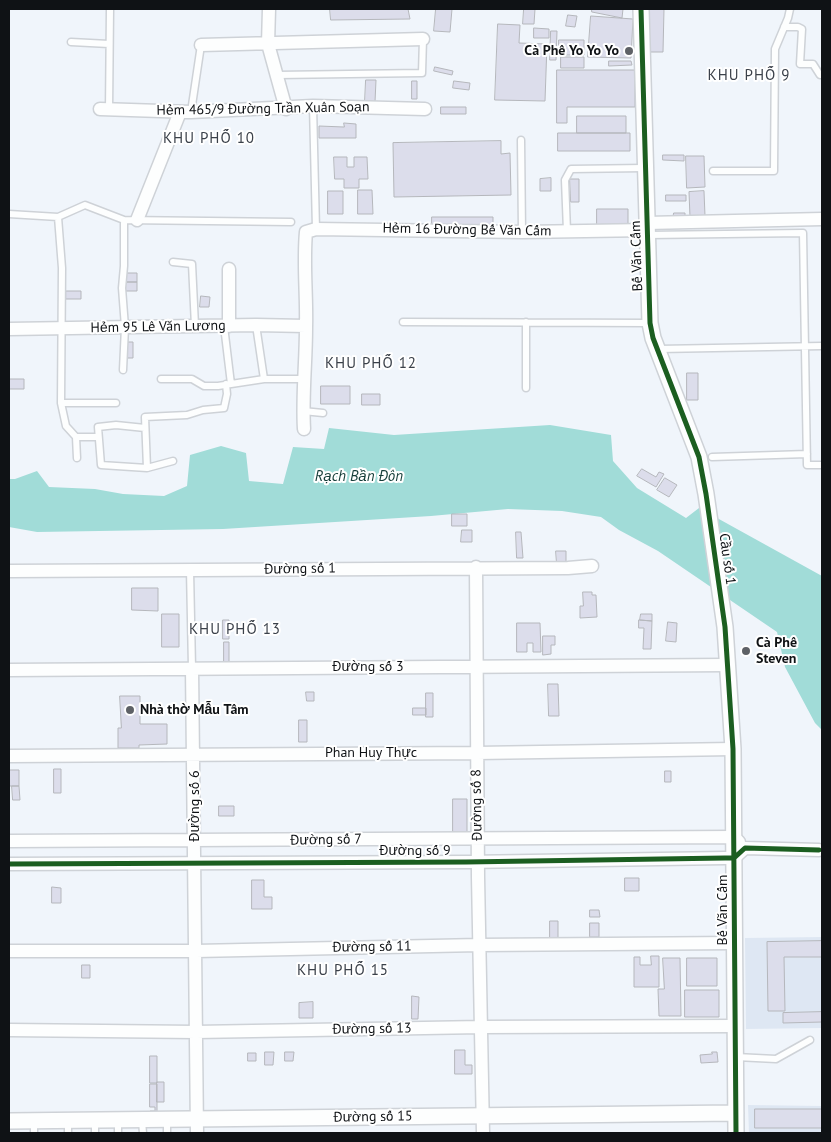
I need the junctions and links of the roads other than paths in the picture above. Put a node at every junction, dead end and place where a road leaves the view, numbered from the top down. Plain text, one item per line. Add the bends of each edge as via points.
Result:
1 (110, 9) edge
2 (269, 9) edge
3 (641, 9) edge
4 (790, 9) edge
5 (784, 26) junction
6 (423, 39) joint
7 (71, 42) dead end
8 (109, 44) junction
9 (268, 44) junction
10 (201, 45) joint
11 (277, 75) junction
12 (822, 75) edge
13 (313, 106) junction
14 (286, 109) junction
15 (425, 109) dead end
16 (105, 110) joint
17 (185, 112) junction
18 (520, 140) dead end
19 (646, 168) junction
20 (713, 171) dead end
21 (9, 214) edge
22 (58, 217) junction
23 (822, 219) edge
24 (124, 220) junction
25 (137, 220) junction
26 (292, 222) dead end
27 (316, 229) junction
28 (648, 229) junction
29 (567, 231) junction
30 (522, 232) junction
31 (173, 262) dead end
32 (230, 269) dead end
33 (403, 322) dead end
34 (526, 322) junction
35 (650, 323) junction
36 (256, 325) junction
37 (195, 326) junction
38 (226, 326) junction
39 (306, 326) junction
40 (125, 327) junction
41 (62, 328) junction
42 (9, 329) edge
43 (805, 346) junction
44 (822, 346) edge
45 (657, 349) junction
46 (123, 370) dead end
47 (161, 379) dead end
48 (264, 379) junction
49 (305, 379) junction
50 (228, 384) junction
51 (526, 388) dead end
52 (61, 403) junction
53 (116, 404) dead end
54 (303, 411) junction
55 (323, 413) dead end
56 (145, 428) junction
57 (304, 429) dead end
58 (76, 437) junction
59 (98, 437) junction
60 (807, 454) junction
61 (712, 457) dead end
62 (77, 458) dead end
63 (172, 461) dead end
64 (822, 465) edge
65 (147, 468) junction
66 (706, 494) joint
67 (592, 566) dead end
68 (476, 567) junction
69 (190, 570) junction
70 (9, 571) edge
71 (725, 627) joint
72 (727, 665) junction
73 (476, 667) junction
74 (192, 668) junction
75 (9, 670) edge
76 (733, 749) junction
77 (477, 753) junction
78 (194, 754) junction
79 (9, 756) edge
80 (734, 837) junction
81 (478, 838) junction
82 (9, 841) edge
83 (195, 841) junction
84 (819, 850) dead end
85 (740, 853) junction
86 (478, 862) junction
87 (9, 864) edge
88 (195, 864) junction
89 (735, 943) junction
90 (479, 945) junction
91 (9, 951) edge
92 (196, 951) junction
93 (736, 1026) junction
94 (481, 1027) junction
95 (9, 1030) edge
96 (196, 1032) junction
97 (810, 1040) dead end
98 (736, 1057) junction
99 (736, 1113) junction
100 (483, 1116) junction
101 (9, 1121) edge
102 (118, 1126) edge
103 (143, 1126) edge
104 (167, 1126) edge
105 (197, 1126) edge
106 (34, 1127) edge
107 (68, 1127) edge
108 (95, 1127) edge
109 (483, 1133) edge
110 (736, 1133) edge

1 - 8 lane
2 - 9 street
3 - 19 street, Bế Văn Cấm
4 - 5 lane
5 - 12 lane via 802,29 800,64 813,64
5 - 20 lane via 775,49 774,172
6 - 9 street
6 - 11 lane via 422,73
7 - 8 lane
8 - 16 lane
9 - 10 street
9 - 11 street
10 - 17 lane
11 - 14 street
13 - 14 street, Hẻm 465/9 Đường Trần Xuân Soạn
13 - 15 street, Hẻm 465/9 Đường Trần Xuân Soạn
13 - 27 lane
14 - 17 street, Hẻm 465/9 Đường Trần Xuân Soạn
16 - 17 street, Hẻm 465/9 Đường Trần Xuân Soạn
17 - 25 street
18 - 30 lane
19 - 28 street, Bế Văn Cấm
19 - 29 lane via 571,169 565,180
21 - 22 lane
22 - 24 lane via 85,205
22 - 41 lane
23 - 28 street, Hẻm 16 Đường Bế Văn Cấm
24 - 25 lane
24 - 40 lane via 122,288
25 - 26 lane
27 - 30 street, Hẻm 16 Đường Bế Văn Cấm
27 - 39 street via 306,232
28 - 29 street, Hẻm 16 Đường Bế Văn Cấm
28 - 35 street, Bế Văn Cấm
28 - 43 lane via 803,233
29 - 30 street, Hẻm 16 Đường Bế Văn Cấm
31 - 37 lane via 192,264
32 - 38 street
33 - 34 lane
34 - 35 lane
34 - 51 lane
35 - 45 street, Bế Văn Cấm
36 - 38 street, Hẻm 95 Lê Văn Lương
36 - 39 street, Hẻm 95 Lê Văn Lương
36 - 48 lane
37 - 38 street, Hẻm 95 Lê Văn Lương
37 - 40 street, Hẻm 95 Lê Văn Lương
38 - 50 lane
39 - 49 street
40 - 41 street, Hẻm 95 Lê Văn Lương
40 - 46 lane
41 - 42 street, Hẻm 95 Lê Văn Lương
41 - 52 lane
43 - 44 lane
43 - 45 lane
43 - 60 lane
45 - 66 street, Bế Văn Cấm via 699,457
47 - 50 lane via 192,379 204,386
48 - 49 lane
48 - 50 lane
49 - 54 street
50 - 56 lane via 224,408 187,415 145,417
52 - 53 lane
52 - 58 lane via 66,426
54 - 55 lane
54 - 57 street
56 - 59 lane via 98,427
56 - 65 lane
58 - 59 lane
58 - 62 lane
59 - 65 lane via 101,465
60 - 61 lane
60 - 64 lane via 808,465
63 - 65 lane
66 - 71 street, Cầu số 1
67 - 68 street, Đường số 1
68 - 69 street, Đường số 1
68 - 73 street, Đường số 8
69 - 70 street, Đường số 1
69 - 74 lane, Đường số 6
71 - 72 street, Bế Văn Cấm
72 - 73 street, Đường số 3
72 - 76 street, Bế Văn Cấm
73 - 74 street, Đường số 3
73 - 77 street, Đường số 8
74 - 75 street, Đường số 3
74 - 78 street, Đường số 6
76 - 77 street, Phan Huy Thực
76 - 80 street, Bế Văn Cấm
77 - 78 street, Phan Huy Thực
77 - 81 street, Đường số 8
78 - 79 street, Phan Huy Thực
78 - 83 street, Đường số 6
80 - 81 street, Đường số 7
80 - 85 street, Bế Văn Cấm
81 - 83 street, Đường số 7
81 - 86 street, Đường số 8
82 - 83 street, Đường số 7
83 - 88 street, Đường số 6
84 - 85 street, Đường số 9
85 - 86 street, Đường số 9
85 - 89 street, Bế Văn Cấm
86 - 88 street, Đường số 9
86 - 90 street, Đường số 8
87 - 88 street, Đường số 9
88 - 92 street, Đường số 6
89 - 90 street, Đường số 11
89 - 93 street, Bế Văn Cấm
90 - 92 street, Đường số 11
90 - 94 street, Đường số 8
91 - 92 street, Đường số 11
92 - 96 street, Đường số 6
93 - 94 street, Đường số 13
93 - 98 street, Bế Văn Cấm
94 - 96 street, Đường số 13
94 - 100 street, Đường số 8
95 - 96 street, Đường số 13
96 - 105 street, Đường số 6
97 - 98 lane via 776,1059
98 - 99 street, Bế Văn Cấm
99 - 100 street, Đường số 15
99 - 110 street, Bế Văn Cấm
100 - 105 street, Đường số 15
100 - 109 street, Đường số 8
101 - 106 street, Đường số 15
102 - 103 street, Đường số 15
102 - 108 street, Đường số 15
103 - 104 street, Đường số 15
104 - 105 street, Đường số 15
106 - 107 street, Đường số 15
107 - 108 street, Đường số 15

